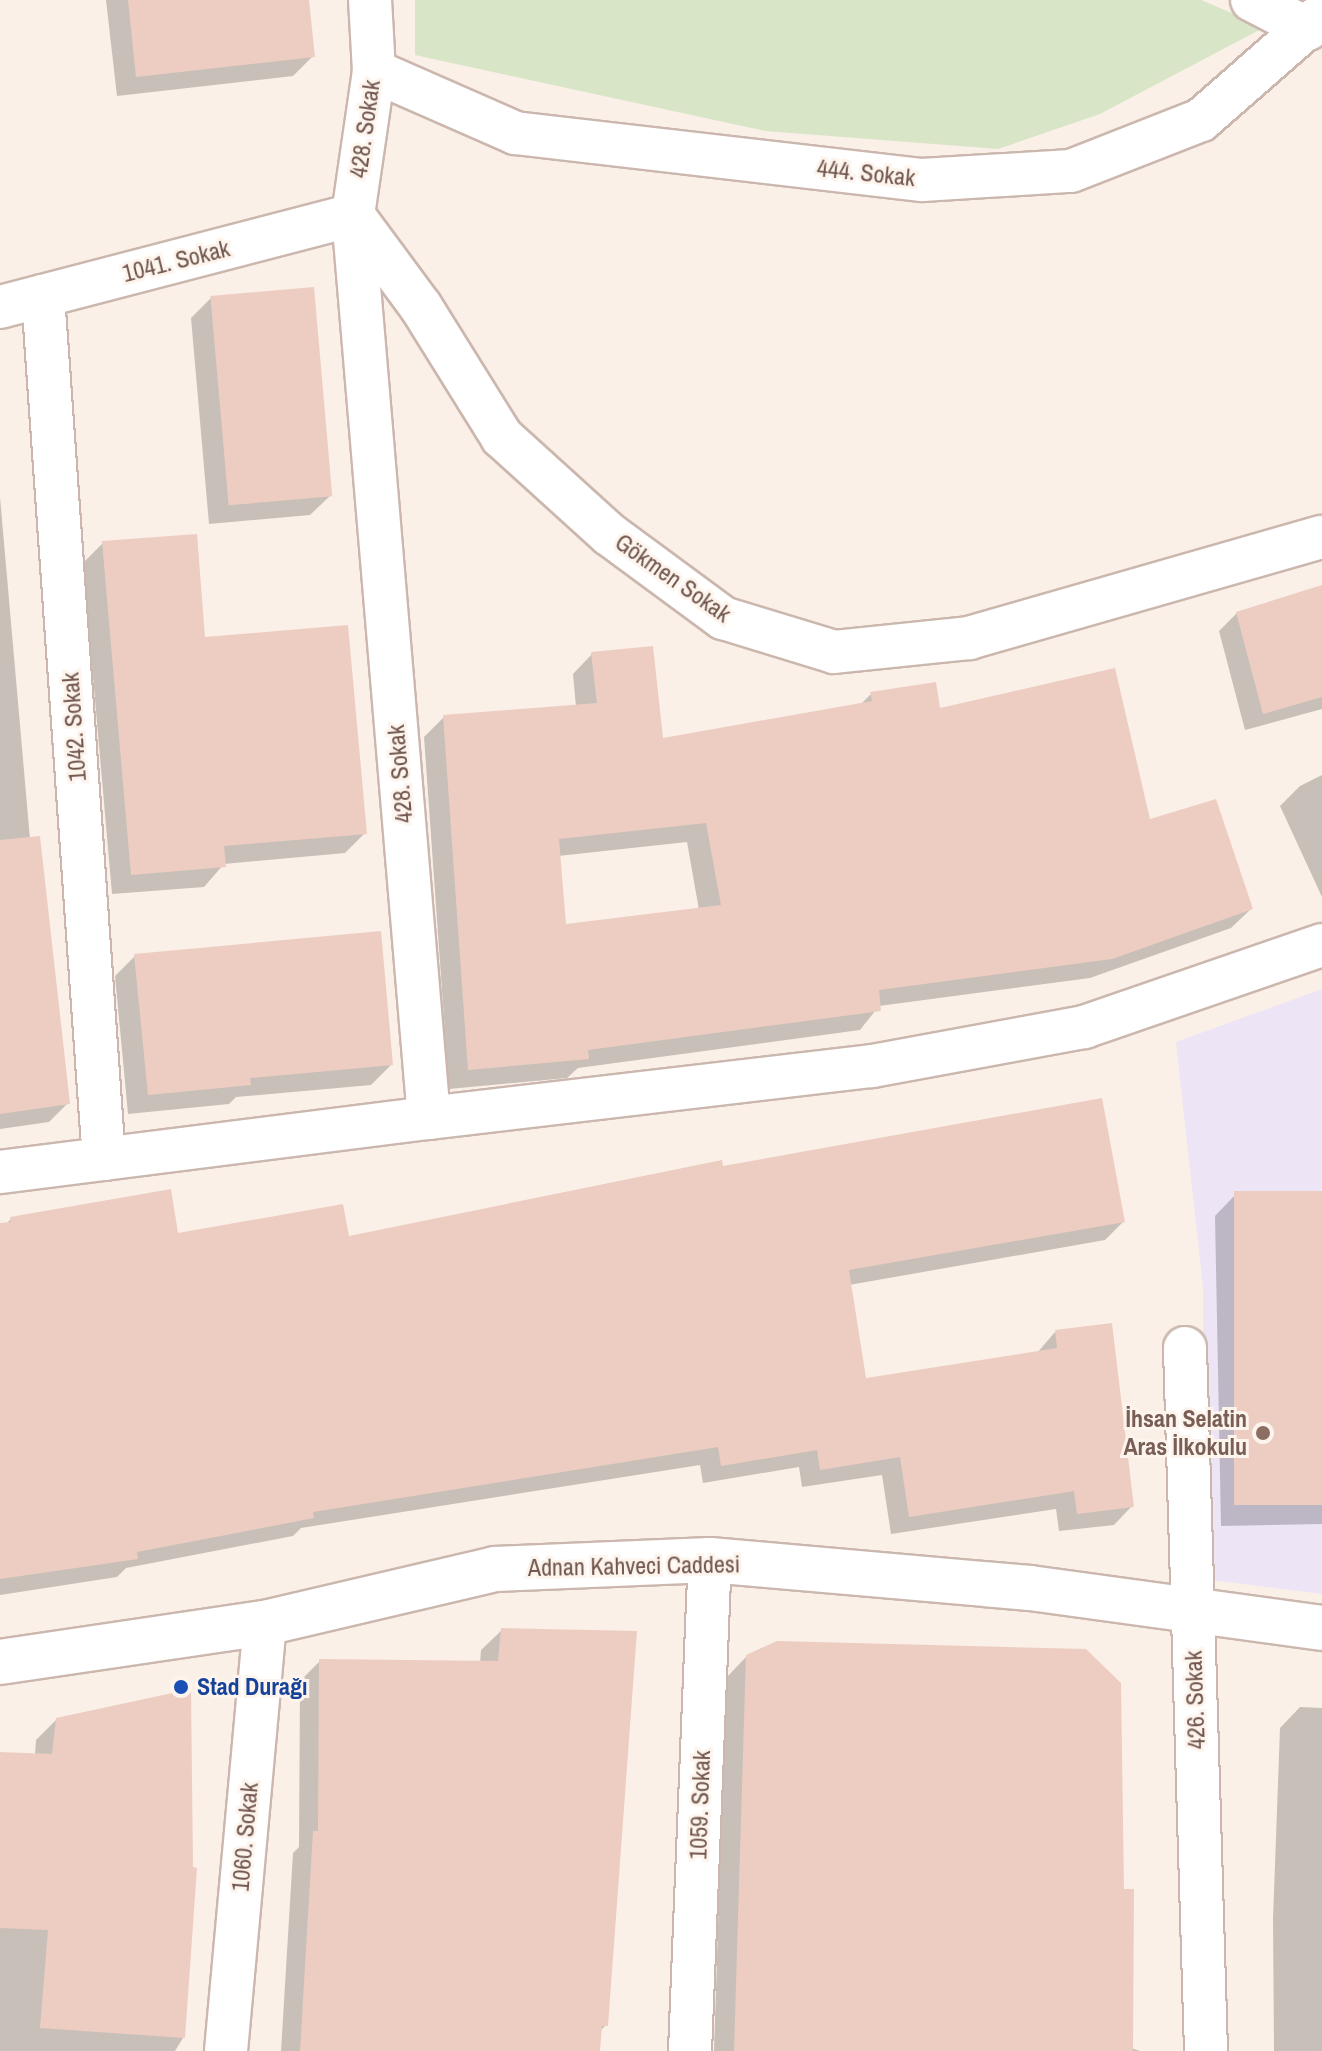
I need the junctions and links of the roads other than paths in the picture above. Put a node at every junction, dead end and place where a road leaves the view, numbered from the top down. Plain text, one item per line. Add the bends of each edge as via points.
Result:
1 (370, 0) edge
2 (1252, 0) edge
3 (1315, 21) edge
4 (374, 71) junction
5 (353, 215) junction
6 (43, 296) junction
7 (0, 307) edge
8 (1322, 537) edge
9 (1322, 945) edge
10 (429, 1118) junction
11 (104, 1159) junction
12 (0, 1172) edge
13 (1185, 1348) dead end
14 (710, 1560) junction
15 (1192, 1607) junction
16 (265, 1623) junction
17 (1322, 1628) edge
18 (0, 1662) edge
19 (226, 2051) edge
20 (690, 2051) edge
21 (1206, 2051) edge

1 - 4 street, 428. Sokak
2 - 3 street
3 - 4 street, 444. Sokak via 1201,120 1071,171 922,180 515,133
4 - 5 street, 428. Sokak
5 - 6 street, 1041. Sokak
5 - 8 street, Gökmen Sokak via 421,307 502,437 609,534 723,618 834,652 969,638
5 - 10 street, 428. Sokak
6 - 7 street, 1041. Sokak
6 - 11 street, 1042. Sokak
9 - 10 street via 1084,1027 872,1066
10 - 11 street
11 - 12 street
13 - 15 street, 426. Sokak
14 - 15 street, Adnan Kahveci Caddesi
14 - 16 street, Adnan Kahveci Caddesi via 495,1569
14 - 20 street, 1059. Sokak
15 - 17 street, Adnan Kahveci Caddesi
15 - 21 street, 426. Sokak
16 - 18 street, Adnan Kahveci Caddesi
16 - 19 street, 1060. Sokak

